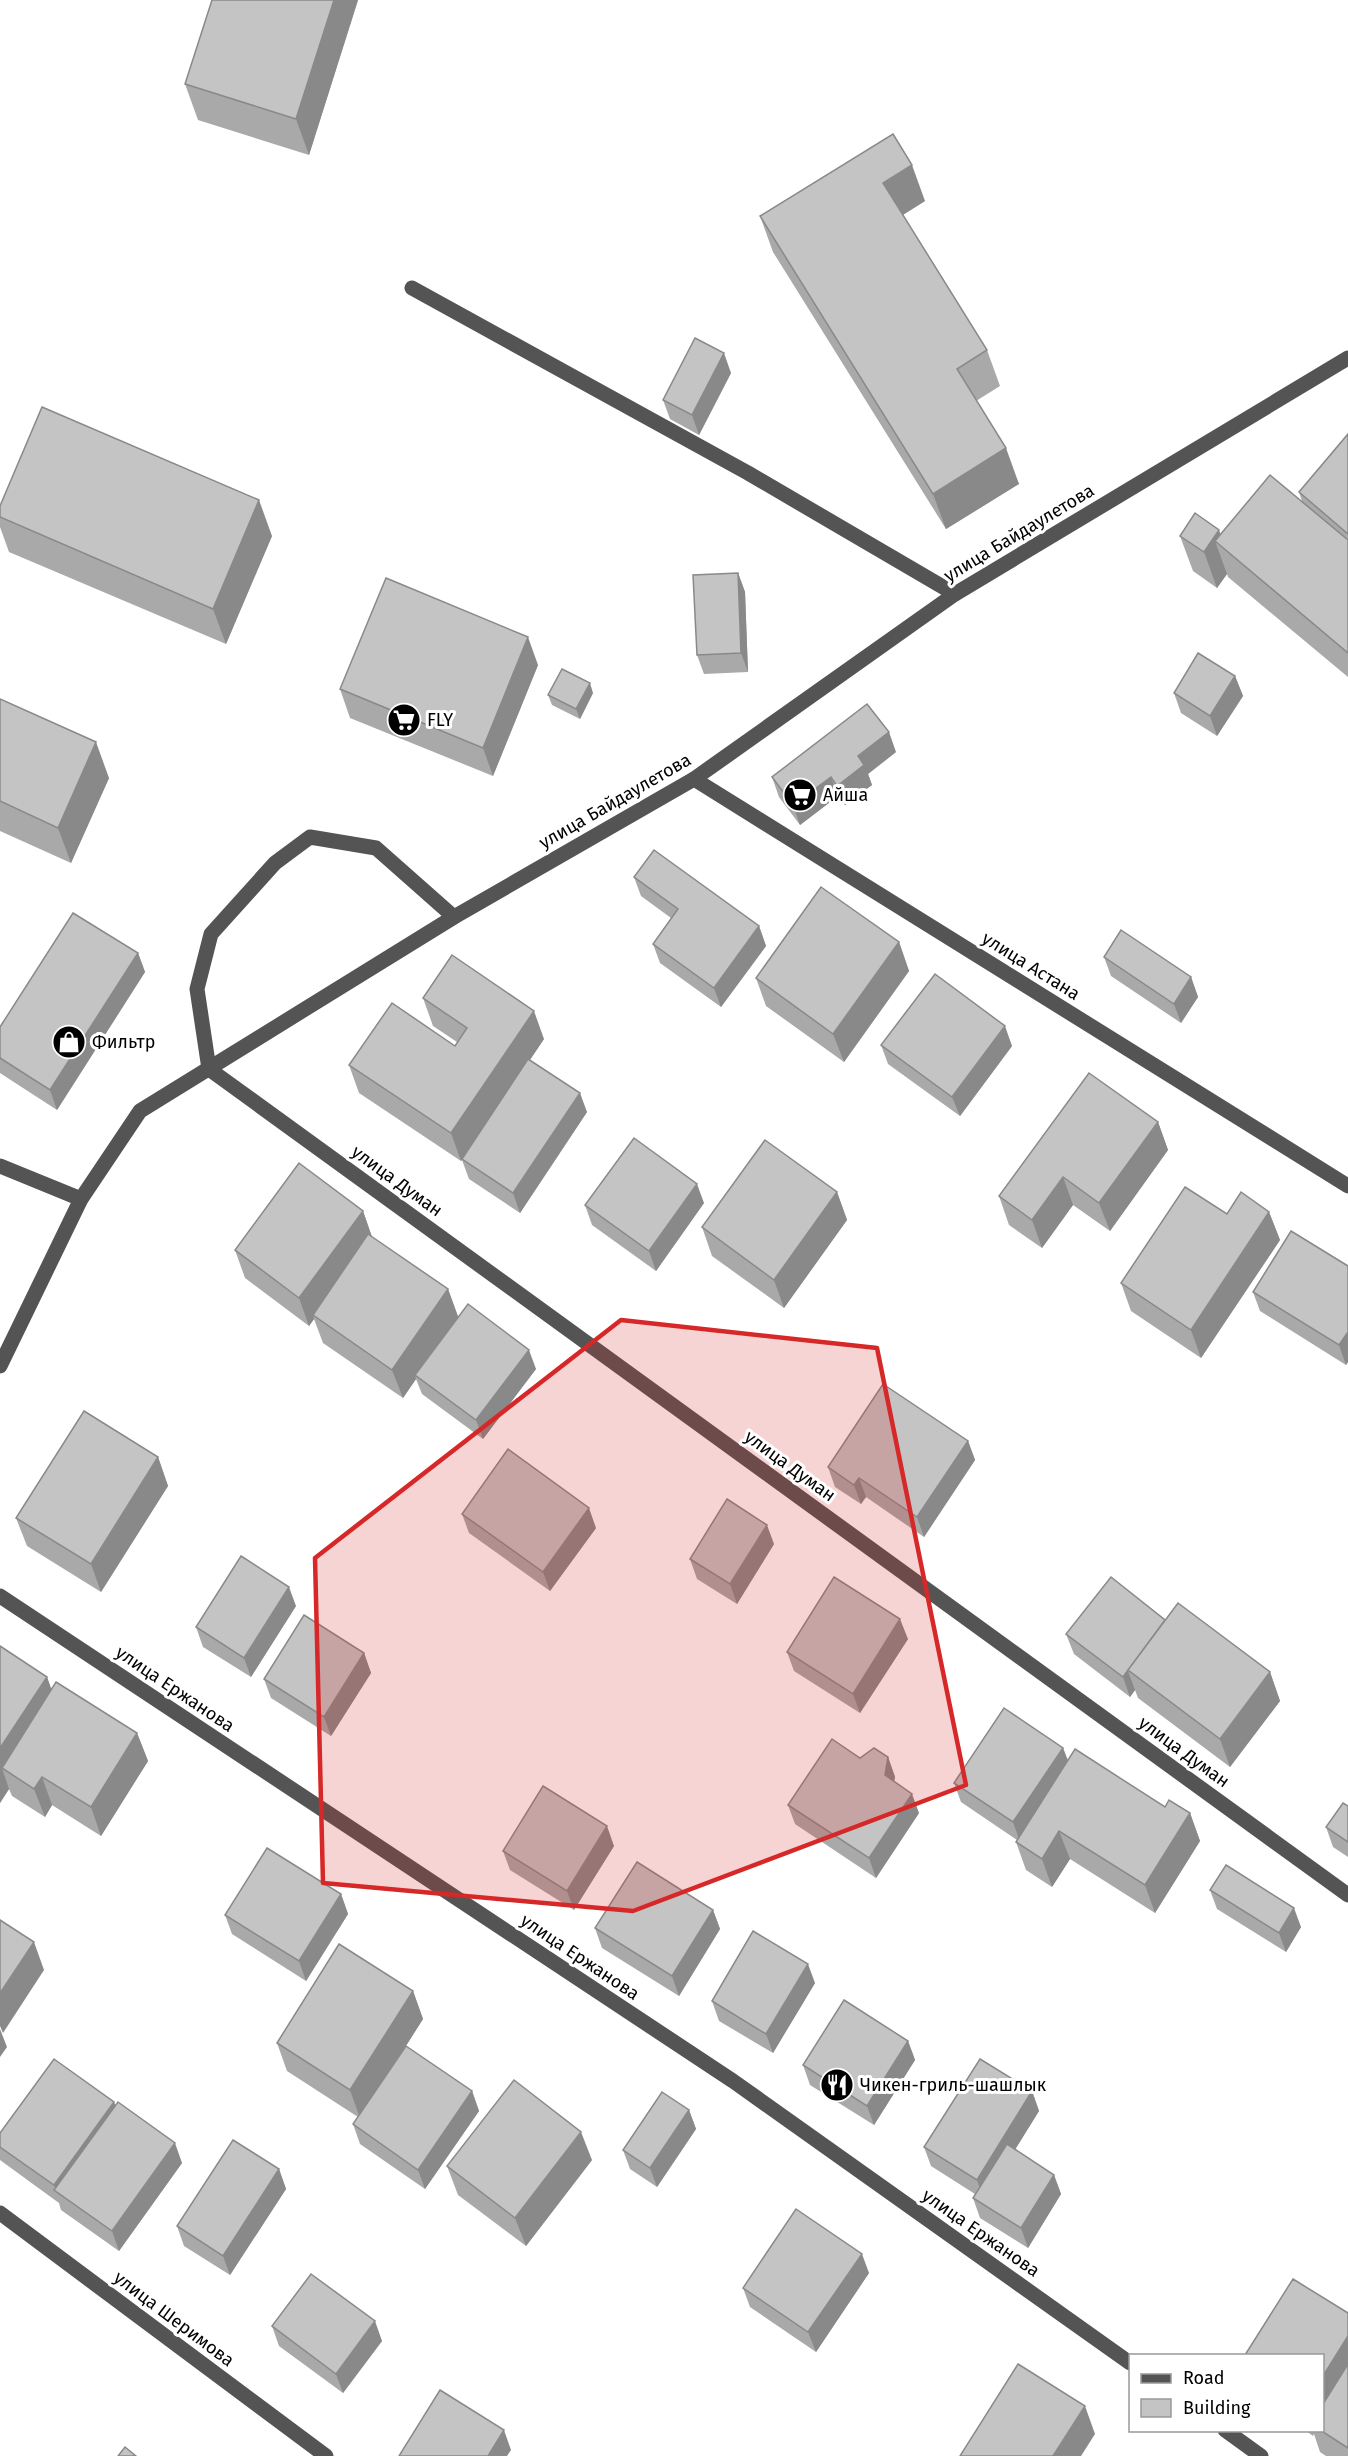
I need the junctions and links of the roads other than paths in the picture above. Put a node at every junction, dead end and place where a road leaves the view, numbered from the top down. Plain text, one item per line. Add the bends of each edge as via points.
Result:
1 (412, 288) dead end
2 (1348, 358) edge
3 (955, 594) junction
4 (694, 779) junction
5 (453, 917) junction
6 (210, 1069) junction
7 (0, 1166) edge
8 (1348, 1186) edge
9 (81, 1199) junction
10 (0, 1366) edge
11 (0, 1596) edge
12 (1348, 1895) edge
13 (0, 2213) edge
14 (1129, 2362) edge
15 (1229, 2432) edge
16 (316, 2453) edge
17 (1262, 2456) edge

1 - 3 street via 748,472
2 - 3 street, улица Байдаулетова
3 - 4 street, улица Байдаулетова
4 - 5 street, улица Байдаулетова
4 - 8 street, улица Астана
5 - 6 street, улица Байдаулетова
5 - 6 street via 376,848 310,837 274,863 211,934 197,989
6 - 9 street, улица Байдаулетова via 140,1111
6 - 12 street, улица Думан
7 - 9 street
9 - 10 street, улица Байдаулетова
11 - 14 street, улица Ержанова via 733,2081
13 - 16 street, улица Шеримова
15 - 17 street

